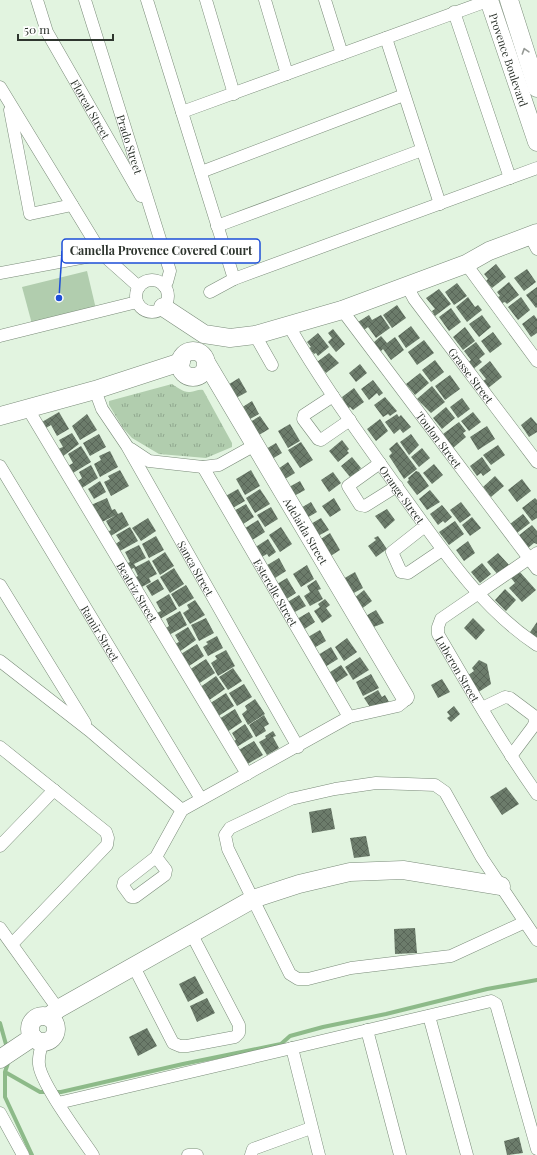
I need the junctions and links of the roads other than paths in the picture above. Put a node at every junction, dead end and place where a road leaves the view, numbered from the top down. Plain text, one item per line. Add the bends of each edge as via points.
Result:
1 (37, 0) edge
2 (85, 0) edge
3 (148, 0) edge
4 (206, 0) edge
5 (265, 0) edge
6 (325, 0) edge
7 (489, 0) edge
8 (509, 0) edge
9 (454, 12) junction
10 (386, 38) junction
11 (342, 54) junction
12 (287, 74) junction
13 (0, 87) edge
14 (537, 88) edge
15 (234, 94) junction
16 (404, 95) junction
17 (9, 103) junction
18 (182, 112) junction
19 (537, 142) edge
20 (422, 150) junction
21 (537, 168) edge
22 (200, 172) junction
23 (510, 178) junction
24 (440, 204) junction
25 (72, 205) junction
26 (151, 215) junction
27 (217, 226) junction
28 (535, 240) edge
29 (102, 254) junction
30 (466, 264) junction
31 (0, 273) edge
32 (234, 278) junction
33 (164, 286) junction
34 (407, 286) junction
35 (139, 287) junction
36 (210, 292) dead end
37 (137, 302) junction
38 (163, 307) junction
39 (342, 310) junction
40 (289, 326) junction
41 (204, 334) junction
42 (255, 335) junction
43 (0, 336) edge
44 (203, 358) junction
45 (537, 361) edge
46 (272, 365) dead end
47 (95, 390) junction
48 (333, 396) junction
49 (28, 409) junction
50 (0, 416) edge
51 (350, 420) junction
52 (255, 445) junction
53 (127, 446) junction
54 (380, 462) junction
55 (537, 462) edge
56 (0, 466) edge
57 (203, 467) junction
58 (397, 486) junction
59 (425, 526) junction
60 (442, 550) junction
61 (533, 556) edge
62 (537, 569) edge
63 (0, 585) edge
64 (479, 593) junction
65 (537, 645) edge
66 (0, 661) edge
67 (405, 697) joint
68 (482, 708) junction
69 (349, 717) junction
70 (90, 731) junction
71 (0, 747) edge
72 (298, 747) junction
73 (511, 756) junction
74 (247, 774) junction
75 (54, 790) junction
76 (537, 794) edge
77 (202, 799) junction
78 (182, 810) junction
79 (0, 846) edge
80 (156, 857) dead end
81 (501, 886) junction
82 (253, 899) junction
83 (525, 922) junction
84 (0, 928) edge
85 (191, 933) junction
86 (537, 940) edge
87 (12, 944) junction
88 (133, 966) junction
89 (53, 1013) junction
90 (429, 1016) junction
91 (367, 1030) junction
92 (37, 1040) junction
93 (292, 1048) junction
94 (0, 1059) edge
95 (57, 1101) junction
96 (0, 1112) edge
97 (311, 1128) junction
98 (537, 1149) edge
99 (23, 1155) edge
100 (93, 1155) edge
101 (188, 1155) edge
102 (197, 1155) edge
103 (251, 1155) edge
104 (319, 1155) edge
105 (400, 1155) edge
106 (467, 1155) edge

1 - 26 street, Floreal Street via 47,32
2 - 26 street, Prado Street
3 - 18 street
4 - 15 street
5 - 12 street
6 - 11 street
7 - 9 street
7 - 19 street, Provence Boulevard
14 -> 8 street, Provence Boulevard
9 - 10 street
9 - 23 street
10 - 11 street
10 - 16 street
11 - 12 street
12 - 15 street
13 - 17 street
15 - 18 street
16 - 20 street
16 - 22 street
17 - 25 street
17 - 25 street via 30,214
18 - 22 street
20 - 24 street
20 - 27 street
21 - 23 street
22 - 27 street
23 - 24 street
24 - 32 street
25 - 29 street
26 - 33 street, Prado Street via 170,271
27 - 32 street
28 - 30 street via 489,251
29 - 31 street
29 - 35 street
30 - 34 street
30 - 45 street
32 - 36 street
33 - 35 street via 148,281
33 - 38 street via 167,297
34 - 39 street
34 - 55 street, Grasse Street via 414,299
35 - 37 street
37 - 38 street via 148,312 159,311
37 - 43 street
38 - 41 street
39 - 40 street
39 - 61 street, Toulon Street
40 - 42 street
40 - 48 street, Orange Street
41 - 42 street via 230,338
41 - 44 street
42 - 46 street
44 - 47 street via 204,372 193,378 185,374 180,367 181,362
44 - 52 street, Adelaida Street
47 - 49 street
47 - 53 street, Sanca Street via 102,409
48 - 51 street, Orange Street
48 - 51 street via 304,415 303,419 321,440
49 - 50 street
49 - 74 street, Beatriz Street
51 - 54 street, Orange Street
52 - 57 street via 219,465
52 - 67 street, Adelaida Street
53 - 57 street via 149,461
53 - 72 street, Sanca Street
54 - 58 street, Orange Street
54 - 58 street via 348,486 360,506 365,506
56 - 77 street, Ramir Street
57 - 69 street, Esterelle Street
58 - 59 street, Orange Street
59 - 60 street, Orange Street
59 - 60 street via 392,552 401,572 408,573
60 - 64 street, Orange Street
61 - 62 street, Toulon Street
61 - 64 street, Luberon Street
63 - 70 street
64 - 65 street, Orange Street via 519,633
64 - 68 street, Luberon Street via 441,619 438,634
66 - 70 street
67 - 69 street via 398,706
68 - 73 street, Luberon Street
68 - 73 street via 505,697 534,716 535,723
69 - 72 street
70 - 78 street
71 - 75 street
72 - 74 street
73 - 76 street, Luberon Street
74 - 77 street
75 - 79 street
75 - 87 street via 106,832 107,845
77 - 78 street
78 - 80 street
81 - 82 street via 403,870 350,872 299,884
81 - 82 street via 445,792 435,785 376,783 291,799 230,828 225,835 228,849
81 - 83 street
82 - 83 street via 290,974 298,979 308,979 351,968 451,956
82 - 85 street
83 - 86 street
84 - 87 street
85 - 88 street
85 - 88 street via 239,1026 239,1033 235,1037 187,1046 173,1043
87 - 89 street
88 - 89 street
89 - 92 street via 56,1029 52,1039
90 - 91 street
90 - 98 street via 491,1001 496,1004
90 - 106 street
91 - 93 street
91 - 105 street
92 - 94 street
92 - 95 street via 42,1074
93 - 95 street
93 - 97 street
95 - 100 street
96 - 99 street
97 - 103 street via 253,1149
97 - 104 street
101 - 102 street

